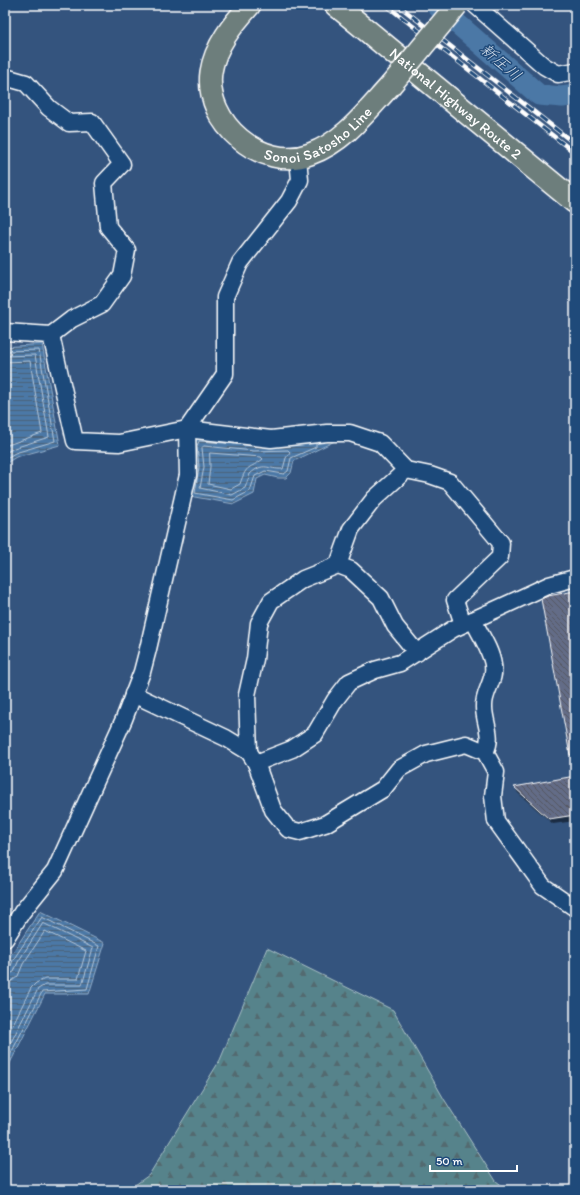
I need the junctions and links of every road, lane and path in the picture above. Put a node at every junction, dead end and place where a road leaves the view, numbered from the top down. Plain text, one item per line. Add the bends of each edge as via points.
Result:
1 (324, 5) edge
2 (336, 5) edge
3 (457, 5) edge
4 (475, 5) edge
5 (250, 6) edge
6 (404, 61) junction
7 (575, 71) edge
8 (5, 77) edge
9 (298, 158) junction
10 (575, 202) edge
11 (5, 332) edge
12 (50, 335) junction
13 (187, 429) junction
14 (406, 470) junction
15 (338, 565) junction
16 (575, 578) edge
17 (468, 622) junction
18 (417, 653) junction
19 (133, 694) junction
20 (485, 752) junction
21 (252, 758) junction
22 (575, 908) edge
23 (5, 939) edge

1 - 6 main road via 380,52
2 - 6 highway, National Highway Route 2
3 - 9 main road, Sonoi Satosho Line, bridge via 390,86 345,135 325,148
4 - 7 street via 544,66 558,74
5 - 9 main road, Sonoi Satosho Line via 228,31 215,55 211,73 212,98 231,130 260,153 275,157
6 - 10 highway, National Highway Route 2
8 - 12 street via 26,82 49,108 68,123 92,122 122,164 104,183 108,227 127,250 122,276 102,304 72,319
9 - 13 street via 300,180 289,201 240,262 225,297 225,374
11 - 12 street
12 - 13 street via 75,441 119,444
13 - 14 street via 271,439 350,433 380,443
13 - 19 street via 188,475 148,649
14 - 15 street via 374,499 351,529
14 - 17 street via 430,474 450,482 501,543 500,557 455,600
15 - 18 street via 352,570 381,598 395,626
15 - 21 street via 303,579 271,601 259,623 248,695
16 - 17 street via 549,585
17 - 18 street
17 - 20 street via 487,647 493,665 493,677 484,706 490,744
18 - 21 street via 400,663 375,670 349,682 315,734 292,749
19 - 21 street via 226,738
19 - 23 street via 124,719 54,870
20 - 21 street via 466,744 426,754 399,769 383,789 325,824 300,832 288,828 273,810
20 - 22 street via 496,772 493,796 496,820 543,886

